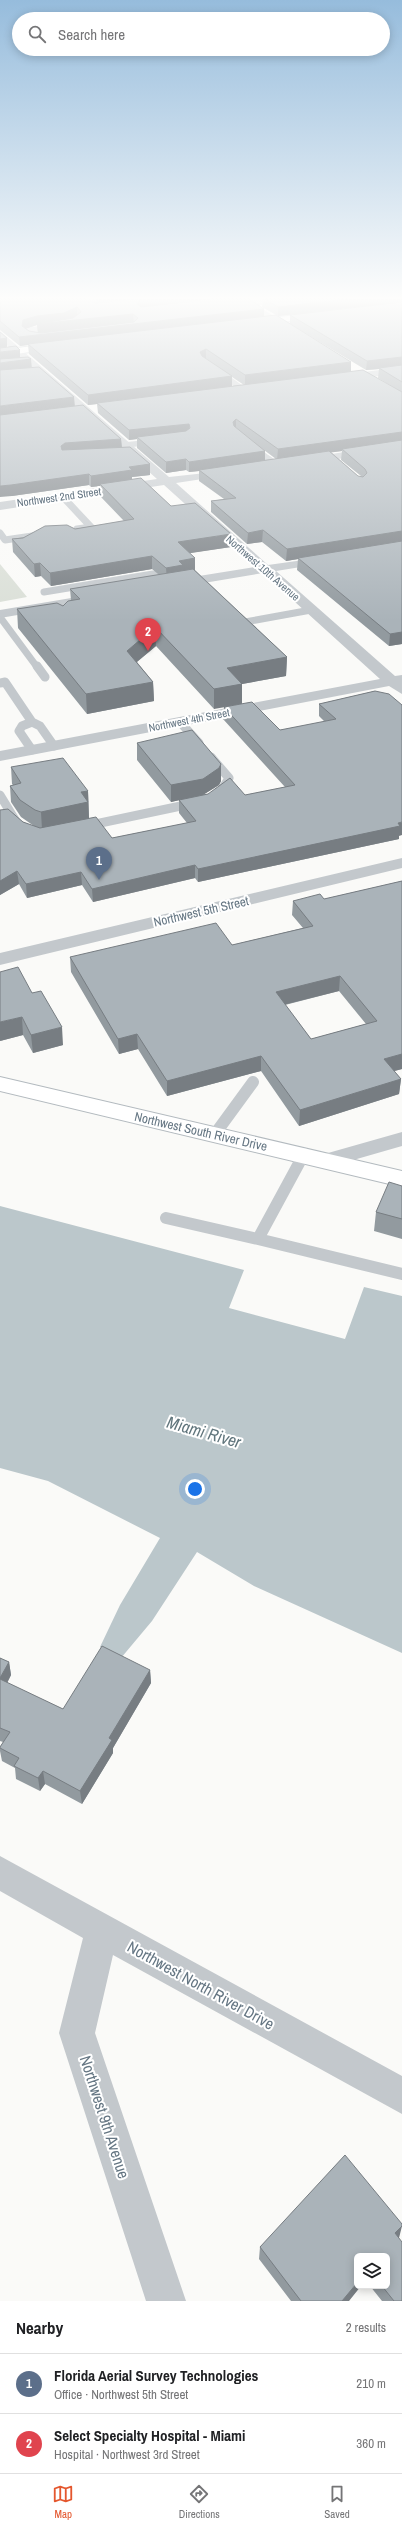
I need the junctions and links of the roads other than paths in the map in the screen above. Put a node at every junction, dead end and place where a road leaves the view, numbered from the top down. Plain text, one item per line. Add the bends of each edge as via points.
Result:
1 (81, 406) edge
2 (98, 409) edge
3 (85, 410) junction
4 (72, 412) edge
5 (164, 440) edge
6 (247, 441) edge
7 (402, 446) edge
8 (128, 451) junction
9 (284, 464) junction
10 (262, 467) edge
11 (240, 470) edge
12 (166, 482) junction
13 (63, 497) junction
14 (0, 506) edge
15 (68, 531) edge
16 (0, 533) edge
17 (44, 534) edge
18 (342, 557) edge
19 (265, 570) junction
20 (165, 586) junction
21 (150, 589) edge
22 (44, 592) dead end
23 (104, 596) edge
24 (311, 610) junction
25 (0, 614) edge
26 (0, 618) edge
27 (261, 636) edge
28 (45, 677) dead end
29 (0, 683) edge
30 (399, 683) edge
31 (32, 722) junction
32 (180, 722) junction
33 (54, 746) junction
34 (32, 750) junction
35 (0, 756) edge
36 (0, 795) edge
37 (73, 829) edge
38 (26, 832) edge
39 (402, 863) edge
40 (0, 959) edge
41 (253, 1082) dead end
42 (0, 1084) edge
43 (215, 1134) junction
44 (402, 1139) edge
45 (304, 1154) junction
46 (329, 1160) junction
47 (402, 1179) edge
48 (166, 1218) dead end
49 (258, 1239) junction
50 (402, 1274) edge
51 (0, 1873) edge
52 (102, 1930) junction
53 (402, 2096) edge
54 (166, 2301) edge

1 - 3 street, Northwest 10th Avenue
2 - 3 street
3 - 4 street
3 - 8 street, Northwest 10th Avenue
5 - 8 lane
6 - 9 lane
7 - 9 street via 336,460
8 - 12 street, Northwest 10th Avenue
9 - 10 street
11 - 12 street, Northwest 2nd Street
12 - 13 street, Northwest 2nd Street
12 - 19 street, Northwest 10th Avenue
13 - 14 street, Northwest 2nd Street
13 - 15 lane via 91,527
16 - 17 lane via 5,540
18 - 19 street
19 - 20 street
19 - 24 street, Northwest 10th Avenue
20 - 21 street
20 - 22 lane via 153,574
23 - 25 street via 54,608
24 - 27 lane via 242,619
24 - 30 street, Northwest 10th Avenue
26 - 28 lane
29 - 31 lane via 5,682
30 - 32 street, Northwest 4th Street
31 - 33 lane via 40,726
31 - 34 lane via 22,726 19,731
32 - 33 street, Northwest 4th Street
32 - 37 lane via 229,778 223,790 208,799
33 - 34 street, Northwest 4th Street
34 - 35 street, Northwest 4th Street
36 - 38 lane via 21,829
39 - 40 street, Northwest 5th Street
41 - 43 lane
42 - 43 main road, Northwest South River Drive
43 - 45 main road, Northwest South River Drive
44 - 46 street
45 - 46 main road, Northwest South River Drive
45 - 49 lane
46 - 47 main road, Northwest South River Drive
48 - 49 lane
49 - 50 lane
51 - 52 street, Northwest North River Drive
52 - 53 street, Northwest North River Drive
52 - 54 street, Northwest 9th Avenue via 77,2033

